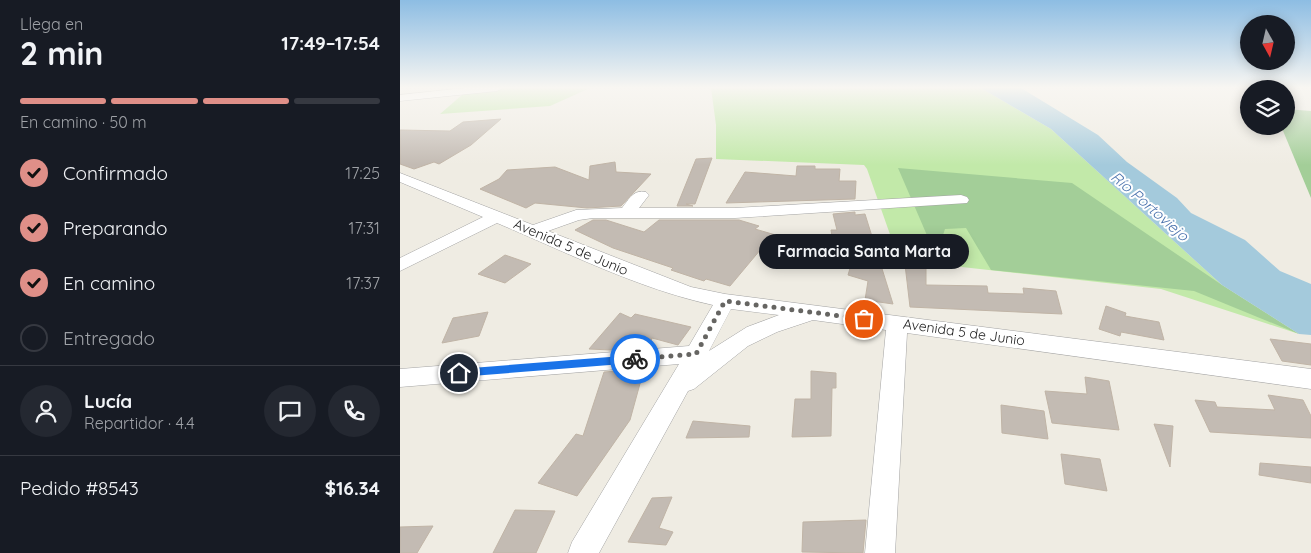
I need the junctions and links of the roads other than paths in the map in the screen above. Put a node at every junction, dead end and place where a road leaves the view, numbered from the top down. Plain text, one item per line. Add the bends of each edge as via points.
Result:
1 (400, 177) edge
2 (641, 195) dead end
3 (962, 200) dead end
4 (627, 213) junction
5 (497, 216) junction
6 (534, 231) junction
7 (400, 265) edge
8 (725, 301) junction
9 (816, 314) junction
10 (897, 323) junction
11 (696, 354) junction
12 (400, 378) edge
13 (1311, 379) edge
14 (677, 389) junction
15 (583, 553) edge
16 (880, 553) edge

1 - 5 street, Avenida 5 de Junio
2 - 4 street
3 - 4 street via 735,213
4 - 6 street via 576,215
5 - 6 street, Avenida 5 de Junio
5 - 7 street
6 - 8 street, Avenida 5 de Junio via 644,277 688,293
8 - 9 street, Avenida 5 de Junio
8 - 11 street
9 - 10 street, Avenida 5 de Junio
9 - 14 street via 765,328 733,343
10 - 13 street, Avenida 5 de Junio
10 - 16 street
11 - 12 street
11 - 14 street
14 - 15 street

